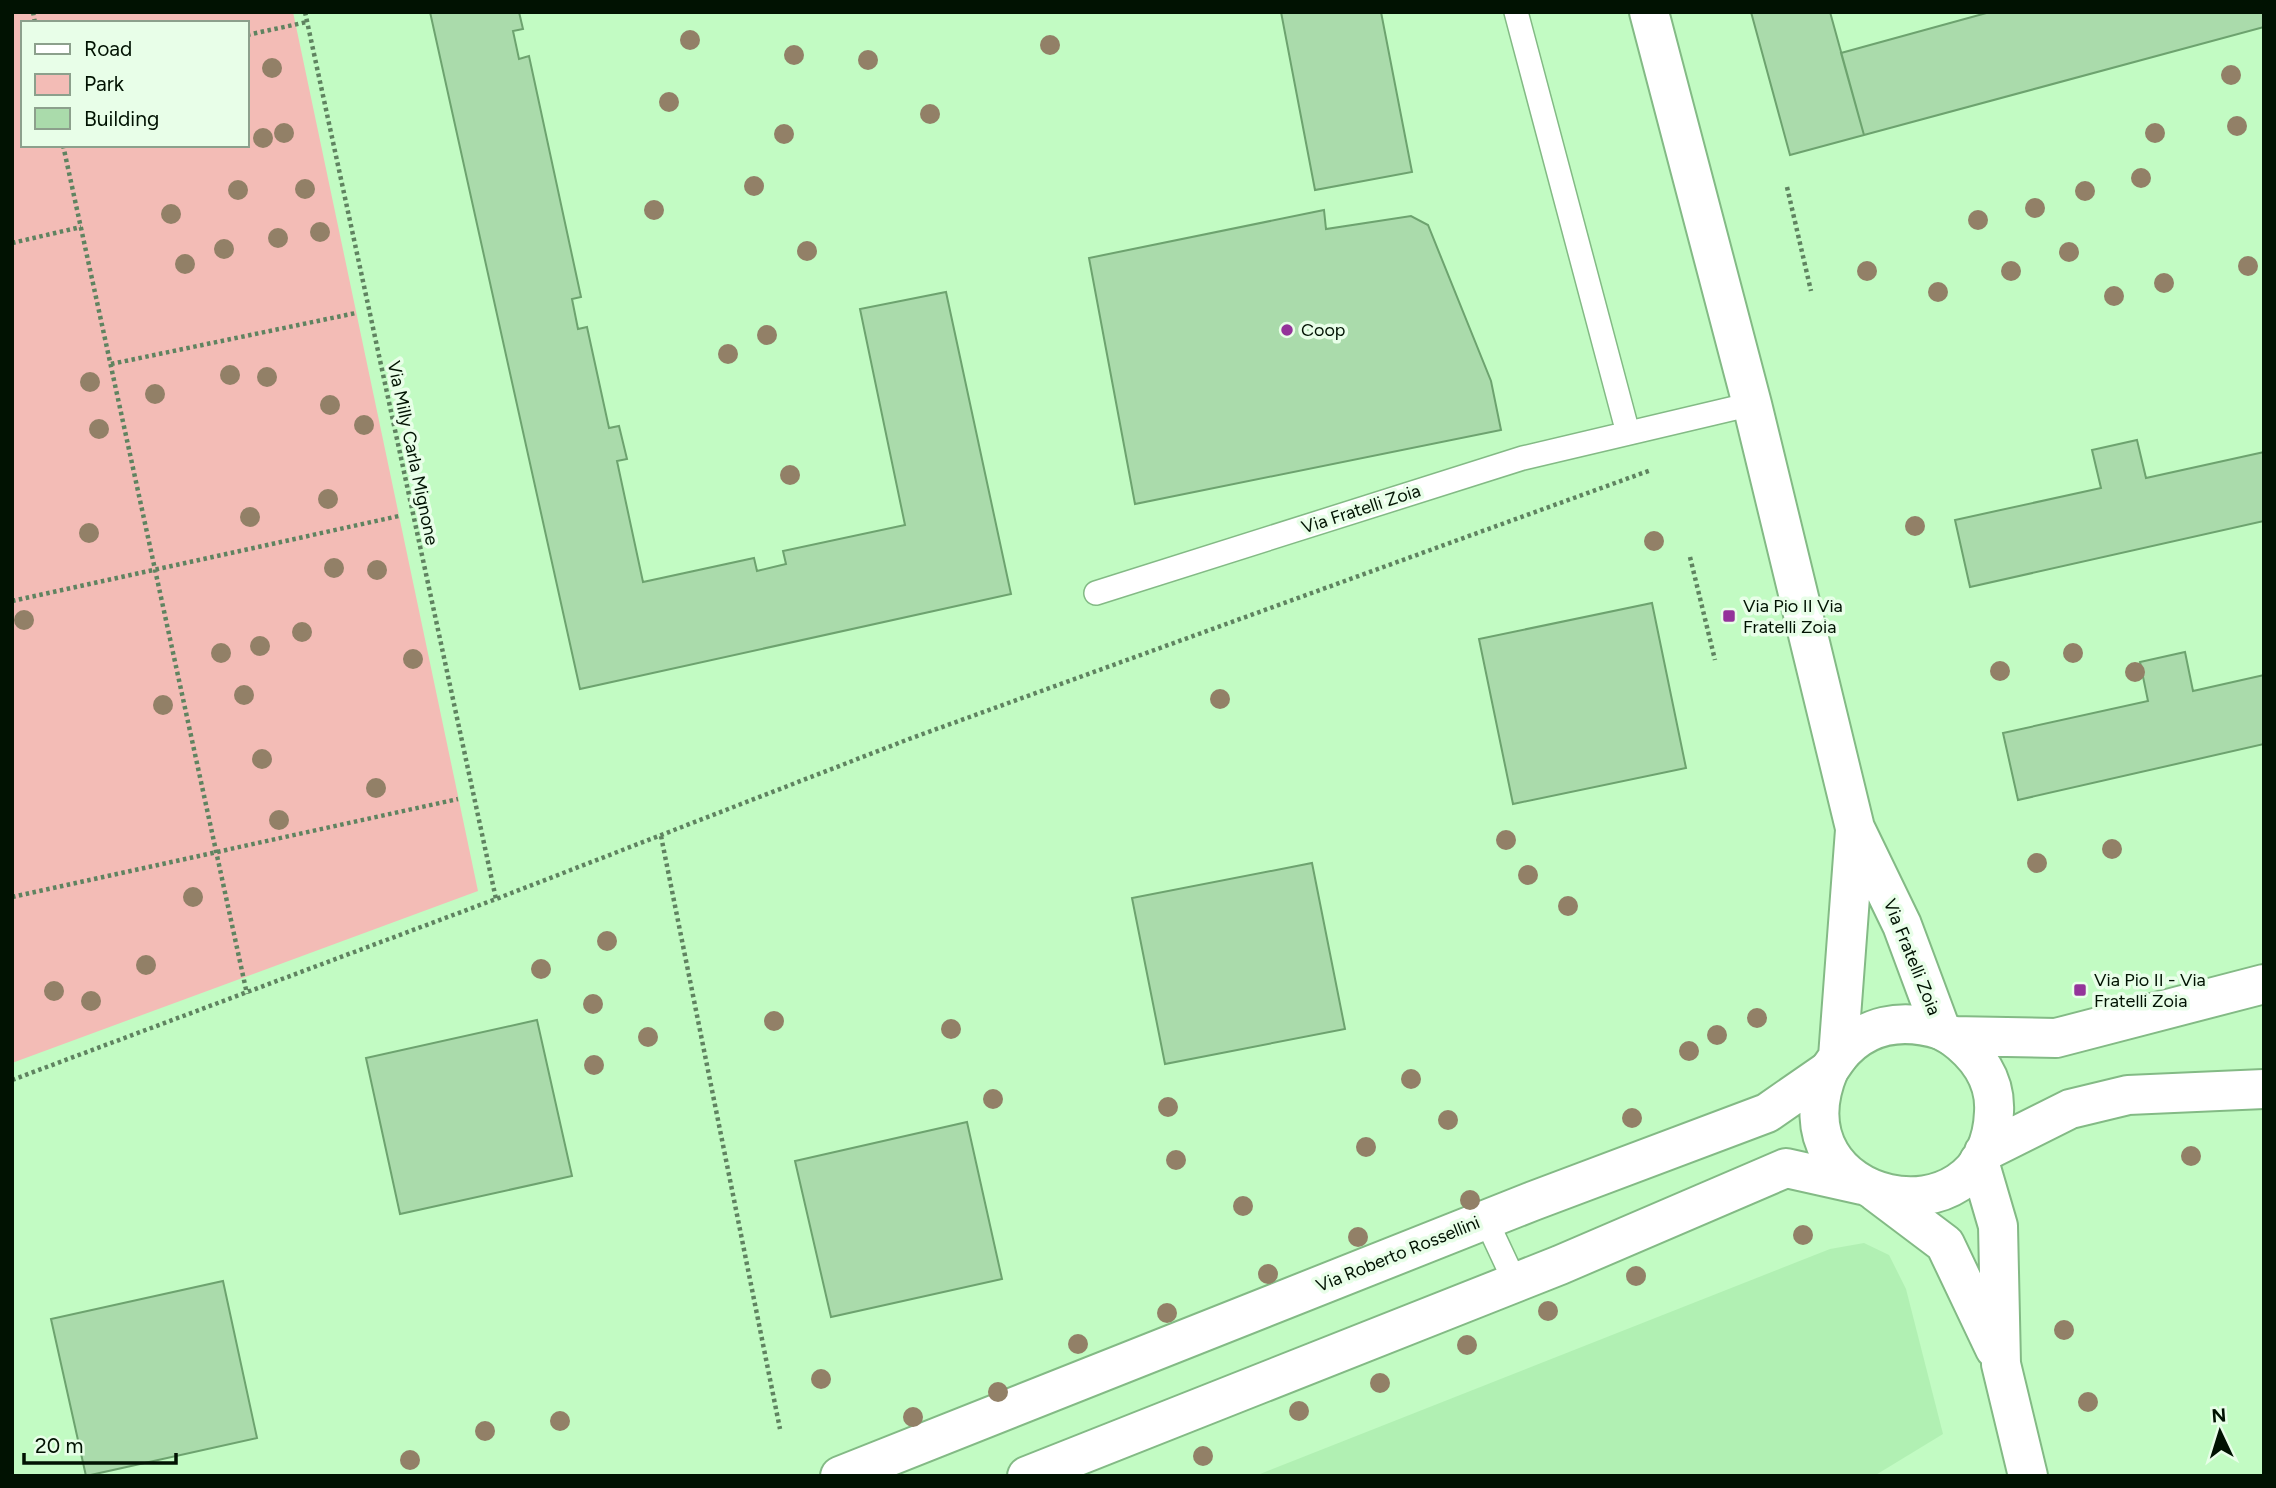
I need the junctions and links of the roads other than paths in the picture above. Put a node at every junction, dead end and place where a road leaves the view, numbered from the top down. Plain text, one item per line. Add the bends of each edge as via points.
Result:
1 (1516, 12) edge
2 (1649, 12) edge
3 (1752, 404) junction
4 (1628, 433) junction
5 (1096, 593) dead end
6 (1856, 828) junction
7 (2264, 984) edge
8 (1947, 1033) junction
9 (1833, 1063) junction
10 (2264, 1089) edge
11 (1982, 1156) junction
12 (1869, 1188) junction
13 (1486, 1220) junction
14 (1515, 1282) junction
15 (2001, 1363) junction
16 (840, 1476) edge
17 (1027, 1476) edge
18 (2028, 1476) edge

1 - 4 lane
2 - 3 street, Via Fratelli Zoia
3 - 4 lane, Via Fratelli Zoia
3 - 6 street, Via Fratelli Zoia
4 - 5 lane, Via Fratelli Zoia via 1522,458
6 - 8 street, Via Fratelli Zoia
6 - 9 street, Via Fratelli Zoia
7 - 8 street, Via Roberto Rossellini via 2056,1038
8 - 9 street, Via Roberto Rossellini via 1908,1023 1886,1026 1857,1039
8 - 11 street, Via Fratelli Zoia via 1981,1063 1993,1094 1992,1131
9 - 12 street, Via Fratelli Zoia via 1820,1103 1823,1135 1838,1164
9 - 13 street, Via Roberto Rossellini via 1768,1113
10 - 11 street via 2128,1094 2070,1109
11 - 12 street via 1964,1177 1936,1194 1903,1198
11 - 15 street, Via Fratelli Zoia via 1998,1226
12 - 14 street via 1786,1168
12 - 15 street, Via Fratelli Zoia via 1945,1244
13 - 14 lane
13 - 16 street, Via Roberto Rossellini
14 - 17 street
15 - 18 street, Via Fratelli Zoia

